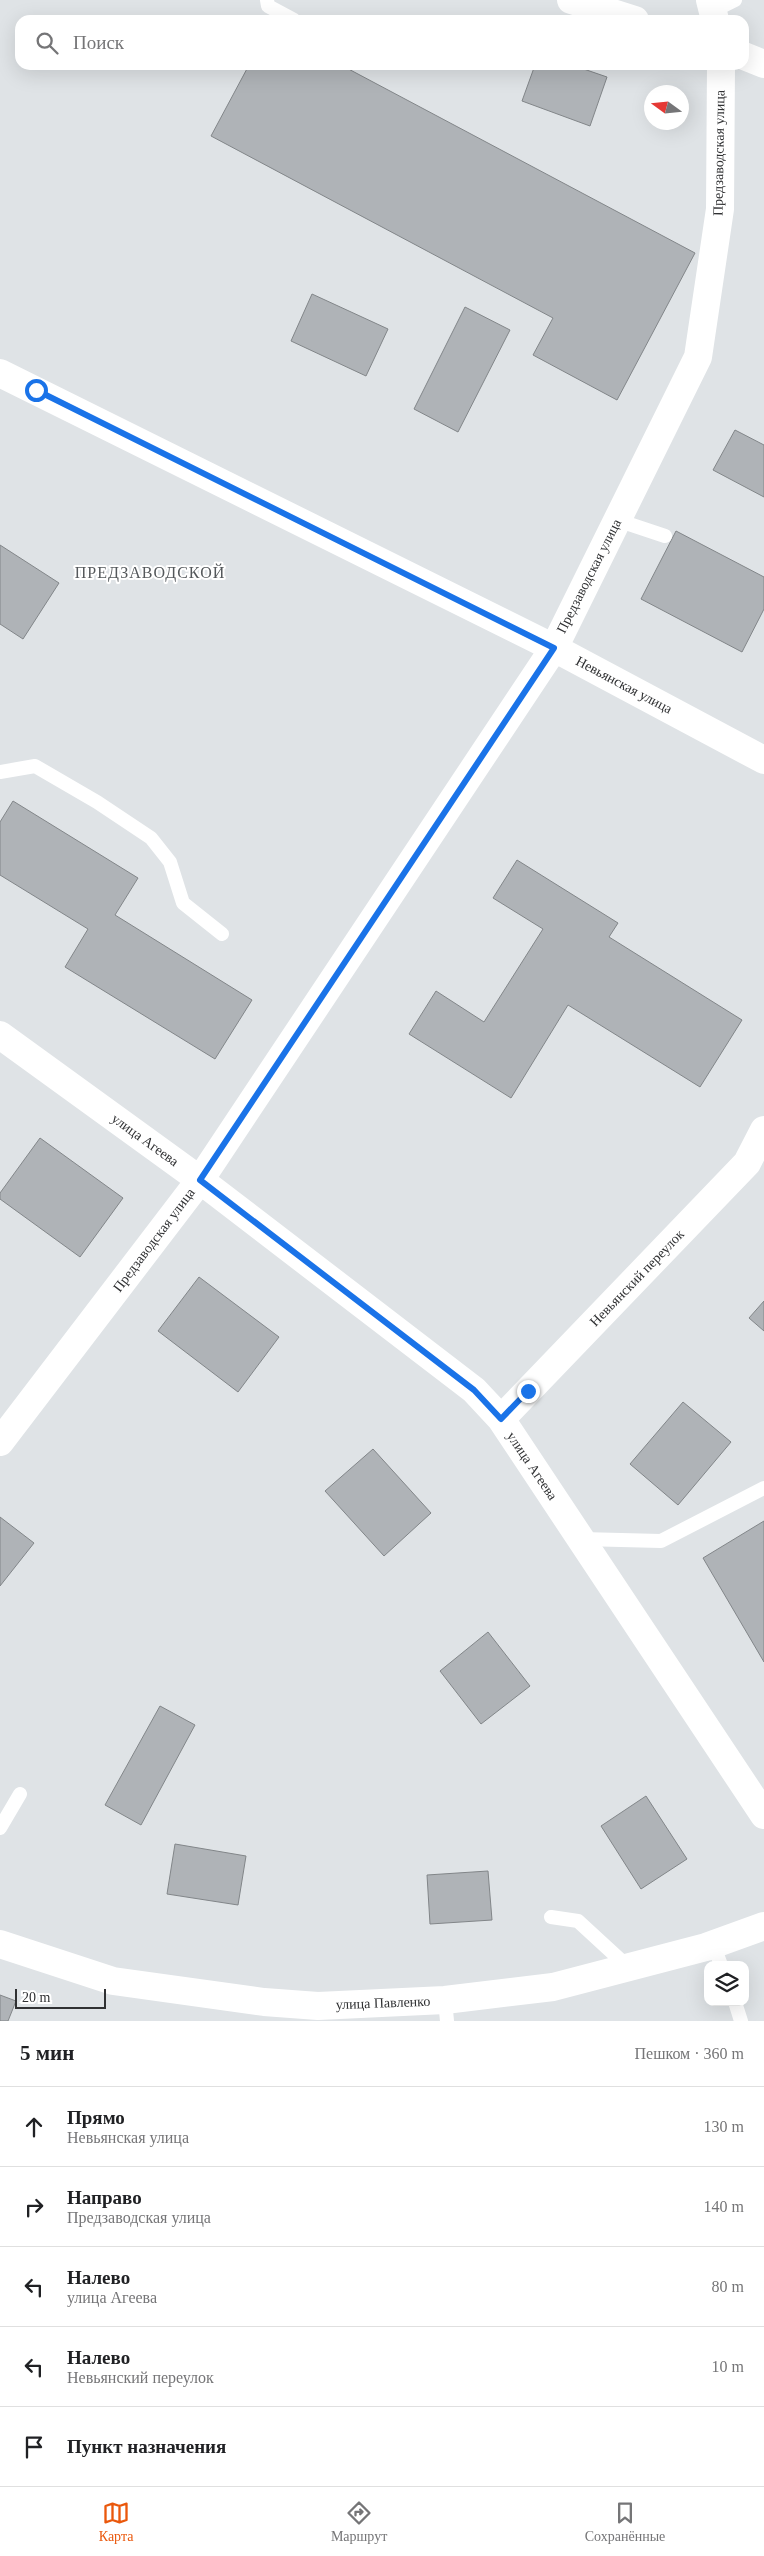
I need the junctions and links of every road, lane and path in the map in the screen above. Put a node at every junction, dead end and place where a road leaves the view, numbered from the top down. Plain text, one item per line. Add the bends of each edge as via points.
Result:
1 (267, 0) edge
2 (571, 0) edge
3 (285, 15) edge
4 (619, 15) edge
5 (749, 58) edge
6 (764, 64) edge
7 (721, 70) edge
8 (0, 373) edge
9 (618, 520) junction
10 (665, 536) dead end
11 (554, 648) junction
12 (764, 760) edge
13 (0, 772) edge
14 (222, 934) dead end
15 (0, 1036) edge
16 (764, 1130) edge
17 (200, 1180) junction
18 (501, 1419) junction
19 (0, 1442) edge
20 (764, 1488) edge
21 (581, 1539) junction
22 (20, 1794) dead end
23 (764, 1815) edge
24 (0, 1828) edge
25 (552, 1917) dead end
26 (764, 1926) edge
27 (0, 1944) edge
28 (717, 1954) edge
29 (628, 1967) junction
30 (736, 2006) edge
31 (446, 2011) edge
32 (318, 2013) edge
33 (742, 2021) edge

1 - 3 lane via 268,6
2 - 4 street
5 - 6 street
7 - 9 street, Предзаводская улица via 720,209 698,357
8 - 11 street, Невьянская улица
9 - 10 lane
9 - 11 street, Предзаводская улица
11 - 12 street, Невьянская улица
11 - 17 street, Предзаводская улица
13 - 14 lane via 35,766 98,802 151,838 170,862 183,903
15 - 17 street, улица Агеева
16 - 18 street, Невьянский переулок via 747,1163
17 - 18 street, улица Агеева via 474,1390
17 - 19 street, Предзаводская улица
18 - 21 street, улица Агеева
20 - 21 lane via 661,1541
21 - 23 street, улица Агеева
22 - 24 lane
25 - 29 lane via 578,1921
26 - 28 street, улица Павленко
27 - 32 street, улица Павленко via 113,1981 264,2002
28 - 29 street, улица Павленко
29 - 31 street, улица Павленко
30 - 33 lane
31 - 32 street, улица Павленко

